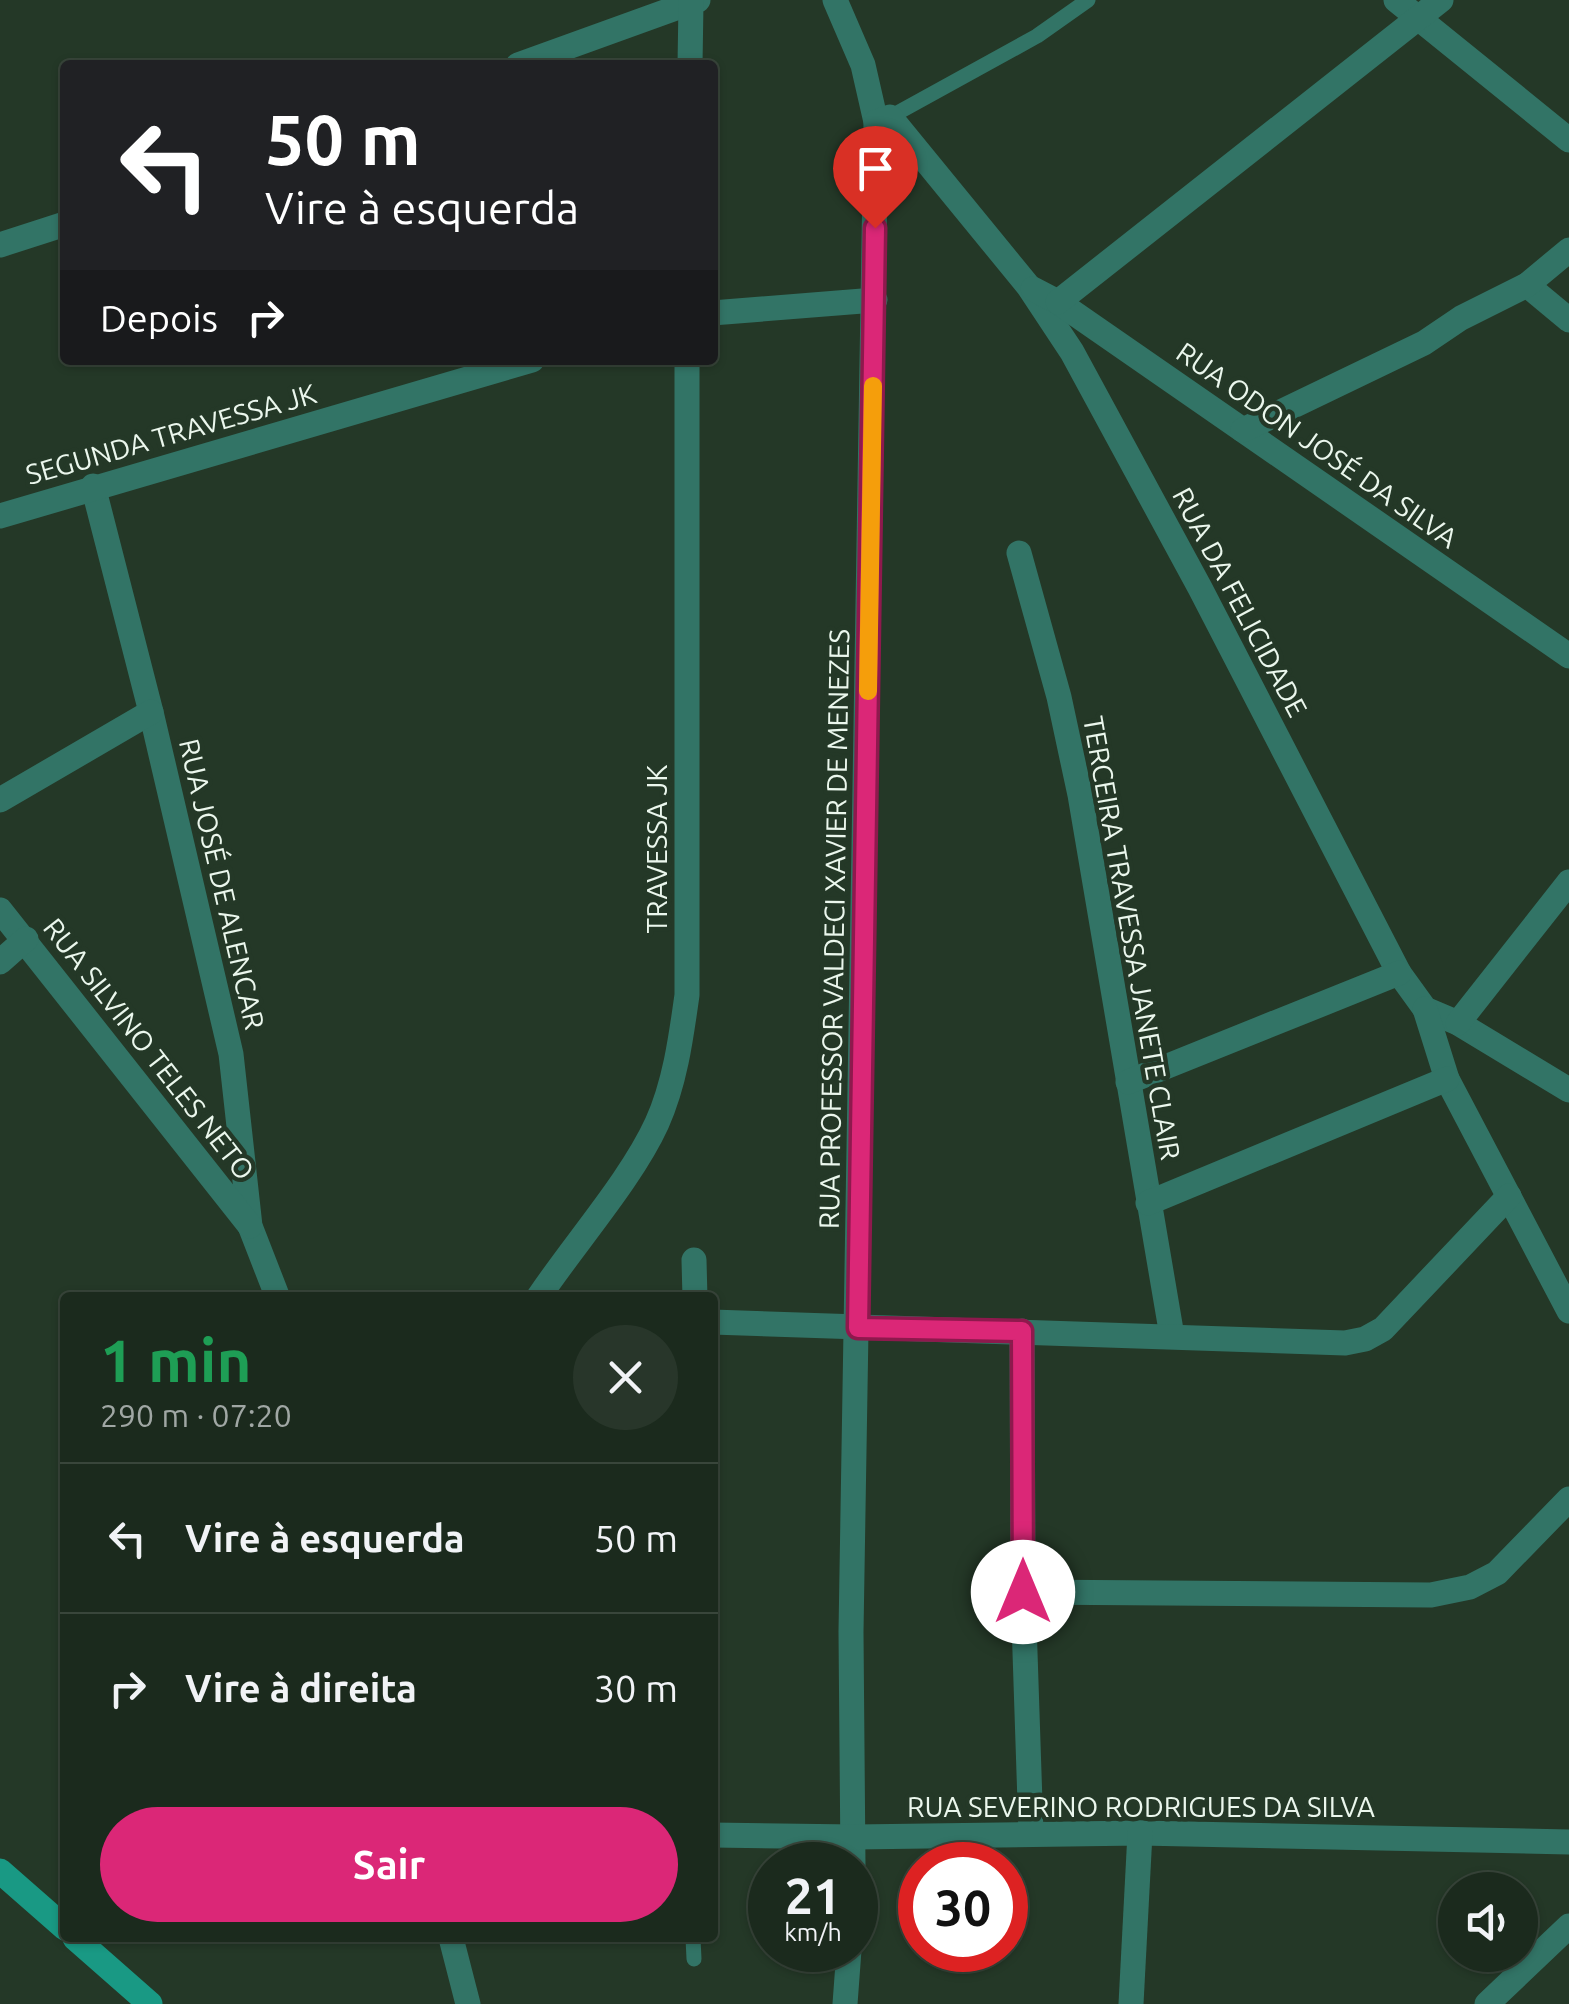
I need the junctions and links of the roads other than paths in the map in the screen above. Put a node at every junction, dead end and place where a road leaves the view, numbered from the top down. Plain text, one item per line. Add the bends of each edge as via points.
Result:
1 (835, 0) edge
2 (1088, 0) edge
3 (1396, 0) edge
4 (1441, 0) edge
5 (694, 2) edge
6 (1417, 18) junction
7 (532, 60) edge
8 (690, 60) edge
9 (883, 120) junction
10 (1569, 140) edge
11 (60, 226) edge
12 (0, 245) edge
13 (1569, 250) edge
14 (1527, 285) junction
15 (1030, 287) junction
16 (874, 300) junction
17 (1058, 302) junction
18 (718, 313) edge
19 (1569, 320) edge
20 (515, 365) edge
21 (687, 365) edge
22 (1243, 430) junction
23 (93, 486) junction
24 (0, 516) edge
25 (1019, 553) dead end
26 (1569, 656) edge
27 (151, 712) junction
28 (0, 800) edge
29 (1569, 882) edge
30 (0, 910) edge
31 (26, 939) junction
32 (0, 962) edge
33 (1399, 973) junction
34 (1425, 1009) junction
35 (1458, 1024) junction
36 (1446, 1079) junction
37 (1128, 1082) junction
38 (1569, 1090) edge
39 (1508, 1196) junction
40 (1148, 1203) junction
41 (250, 1226) junction
42 (694, 1260) dead end
43 (276, 1292) edge
44 (542, 1292) edge
45 (695, 1292) edge
46 (1569, 1311) edge
47 (718, 1322) edge
48 (858, 1328) junction
49 (1022, 1331) junction
50 (1172, 1336) junction
51 (1569, 1499) edge
52 (1023, 1592) junction
53 (1031, 1832) junction
54 (1140, 1833) junction
55 (718, 1836) edge
56 (855, 1837) junction
57 (855, 1842) edge
58 (1569, 1842) edge
59 (0, 1871) edge
60 (60, 1924) edge
61 (1569, 1926) edge
62 (80, 1942) edge
63 (453, 1942) edge
64 (693, 1942) edge
65 (694, 1959) dead end
66 (847, 1972) edge
67 (150, 2004) edge
68 (468, 2004) edge
69 (846, 2004) edge
70 (1131, 2004) edge
71 (1487, 2004) edge

1 - 9 street, RUA PROFESSOR VALDECI XAVIER DE MENEZES
2 - 9 lane via 1037,36
3 - 6 street
4 - 6 street
5 - 7 street
5 - 8 street
6 - 10 street
6 - 17 street
9 - 15 street, RUA DA FELICIDADE
9 - 16 street, RUA PROFESSOR VALDECI XAVIER DE MENEZES
11 - 12 street
13 - 14 street
14 - 19 street
14 - 22 street
15 - 17 street, RUA ODON JOSÉ DA SILVA
15 - 33 street, RUA DA FELICIDADE via 1190,571
16 - 18 street
16 - 48 street, RUA PROFESSOR VALDECI XAVIER DE MENEZES
17 - 22 street, RUA ODON JOSÉ DA SILVA
20 - 23 street, SEGUNDA TRAVESSA JK
21 - 44 street, TRAVESSA JK via 687,995 678,1058 657,1124
22 - 26 street, RUA ODON JOSÉ DA SILVA
23 - 24 street, SEGUNDA TRAVESSA JK
23 - 27 street, RUA JOSÉ DE ALENCAR
25 - 37 street, TERCEIRA TRAVESSA JANETE CLAIR via 1080,795
27 - 28 street
27 - 41 street, RUA JOSÉ DE ALENCAR via 231,1054
29 - 35 street
30 - 31 street, RUA SILVINO TELES NETO
31 - 32 street
31 - 41 street, RUA SILVINO TELES NETO
33 - 34 street, RUA DA FELICIDADE
33 - 37 street
34 - 35 street, RUA DA FELICIDADE
34 - 36 street
35 - 38 street, RUA DA FELICIDADE
36 - 39 street
36 - 40 street
37 - 40 street, TERCEIRA TRAVESSA JANETE CLAIR
39 - 46 street
39 - 50 street via 1383,1329 1365,1339 1328,1344
40 - 50 street, TERCEIRA TRAVESSA JANETE CLAIR
41 - 43 street, RUA JOSÉ DE ALENCAR
42 - 45 street
47 - 48 street
48 - 49 street
48 - 56 street, RUA PROFESSOR VALDECI XAVIER DE MENEZES via 851,1632
49 - 50 street
49 - 52 street
51 - 52 street via 1496,1572 1470,1588 1431,1595
52 - 53 street
53 - 54 street, RUA SEVERINO RODRIGUES DA SILVA
53 - 56 street, RUA SEVERINO RODRIGUES DA SILVA
54 - 58 street, RUA SEVERINO RODRIGUES DA SILVA
54 - 70 street
55 - 56 street, RUA SEVERINO RODRIGUES DA SILVA
56 - 57 street, RUA PROFESSOR VALDECI XAVIER DE MENEZES
59 - 60 street
61 - 71 street
62 - 67 street
63 - 68 street
64 - 65 lane
66 - 69 street

